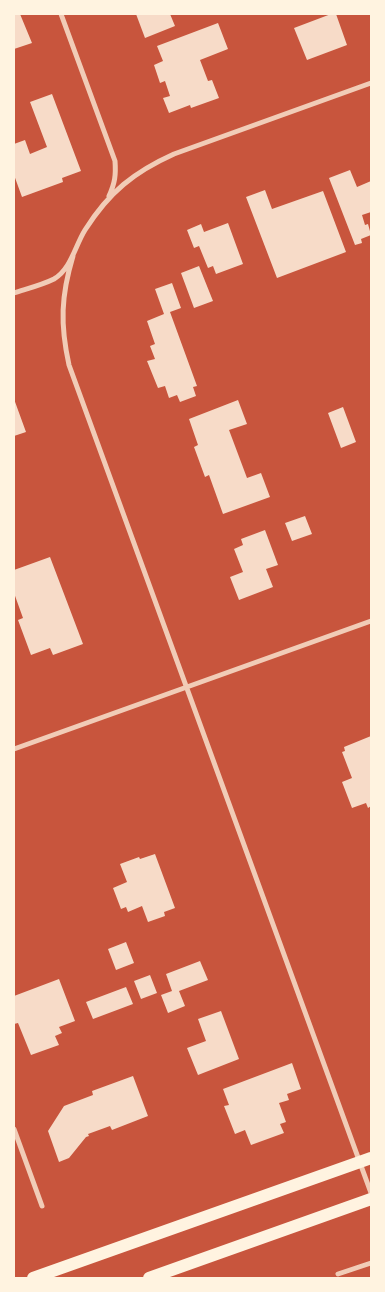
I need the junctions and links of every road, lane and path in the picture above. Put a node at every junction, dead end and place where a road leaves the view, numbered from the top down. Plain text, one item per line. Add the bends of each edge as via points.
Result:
1 (61, 14) edge
2 (371, 84) edge
3 (106, 200) junction
4 (73, 256) junction
5 (14, 293) edge
6 (371, 621) edge
7 (186, 688) junction
8 (14, 749) edge
9 (14, 1129) edge
10 (366, 1160) edge
11 (371, 1193) edge
12 (371, 1199) edge
13 (42, 1206) dead end
14 (371, 1263) edge
15 (338, 1274) dead end
16 (33, 1278) edge
17 (149, 1278) edge

1 - 3 street via 114,161 114,187
2 - 3 street via 174,154 135,175
3 - 4 street via 83,232
4 - 5 street via 54,279
4 - 7 street via 62,307 63,338 69,364
6 - 7 street
7 - 8 street
7 - 10 street
9 - 13 street
10 - 11 street via 366,1180
10 - 16 main road
12 - 17 main road
14 - 15 street

